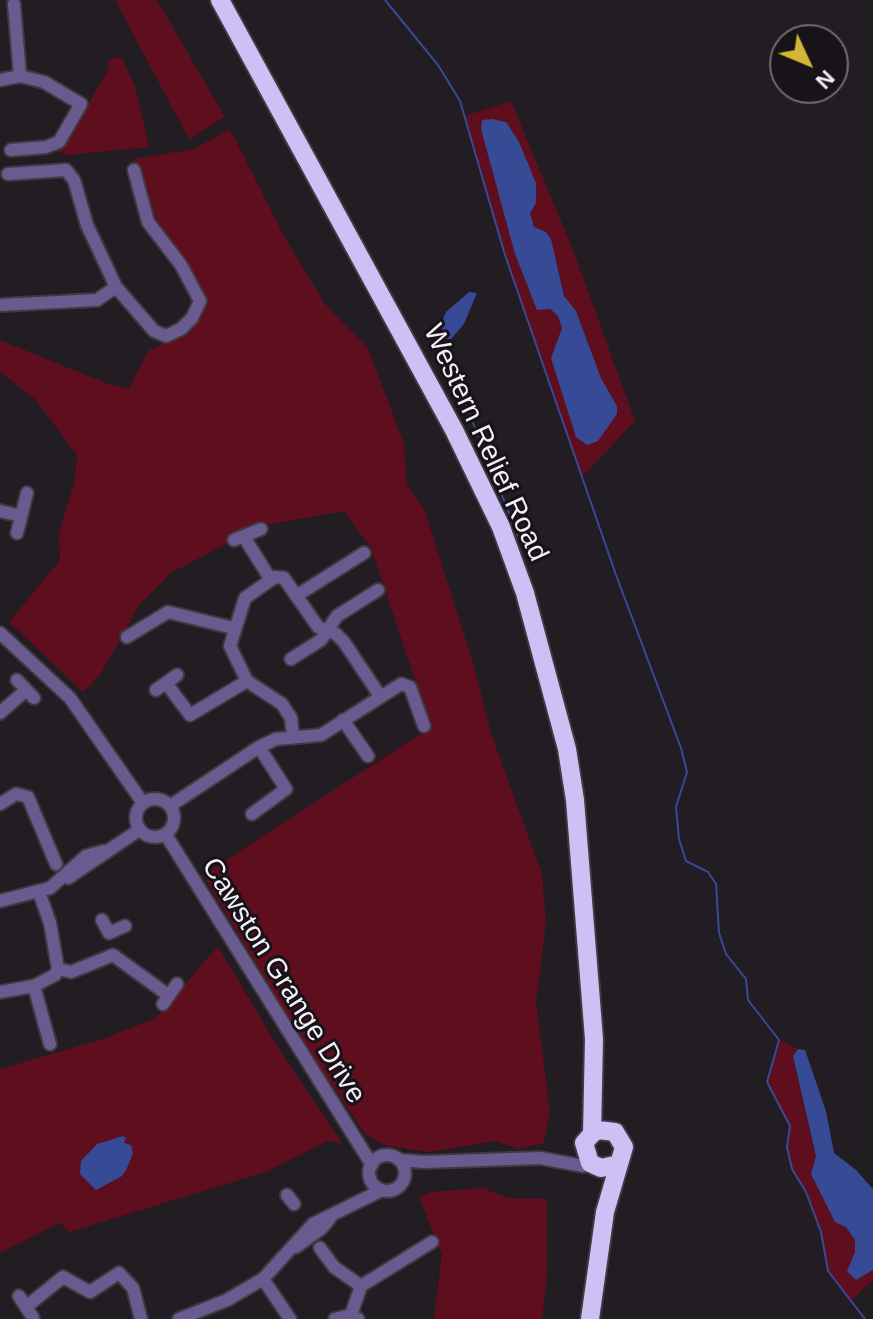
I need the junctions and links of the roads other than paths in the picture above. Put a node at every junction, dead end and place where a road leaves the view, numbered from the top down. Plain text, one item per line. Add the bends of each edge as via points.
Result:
1 (220, 0) edge
2 (14, 4) dead end
3 (20, 76) junction
4 (0, 80) edge
5 (11, 150) dead end
6 (134, 170) dead end
7 (8, 174) dead end
8 (116, 287) junction
9 (0, 305) edge
10 (27, 493) dead end
11 (0, 511) edge
12 (21, 516) junction
13 (261, 529) dead end
14 (17, 533) dead end
15 (364, 553) dead end
16 (271, 580) junction
17 (378, 590) dead end
18 (296, 596) junction
19 (233, 628) junction
20 (328, 631) junction
21 (0, 633) edge
22 (127, 637) dead end
23 (291, 659) dead end
24 (247, 681) junction
25 (167, 682) dead end
26 (25, 690) dead end
27 (380, 696) junction
28 (0, 713) edge
29 (343, 720) junction
30 (424, 726) dead end
31 (293, 736) junction
32 (259, 747) junction
33 (368, 756) dead end
34 (143, 803) junction
35 (0, 804) edge
36 (170, 806) junction
37 (252, 814) dead end
38 (139, 830) junction
39 (166, 835) junction
40 (56, 864) dead end
41 (39, 892) junction
42 (0, 901) edge
43 (102, 920) dead end
44 (125, 926) dead end
45 (109, 933) junction
46 (113, 955) junction
47 (58, 969) junction
48 (177, 984) dead end
49 (34, 986) junction
50 (0, 992) edge
51 (50, 1044) dead end
52 (595, 1136) junction
53 (365, 1150) junction
54 (384, 1156) junction
55 (547, 1158) junction
56 (399, 1160) junction
57 (424, 1162) junction
58 (372, 1165) junction
59 (603, 1165) junction
60 (404, 1178) junction
61 (371, 1180) junction
62 (382, 1190) junction
63 (365, 1196) junction
64 (432, 1242) dead end
65 (339, 1249) dead end
66 (263, 1279) junction
67 (361, 1286) junction
68 (26, 1307) edge
69 (354, 1317) edge
70 (188, 1318) edge
71 (141, 1319) edge
72 (290, 1319) edge
73 (335, 1319) edge
74 (590, 1319) edge

1 - 52 highway, Western Relief Road via 454,430 501,527 525,593 560,719 575,800 589,951
2 - 3 street
3 - 4 street
3 - 5 street via 44,82 81,104 59,142
6 - 8 street via 148,222 200,301 192,318 166,336 154,331
7 - 8 street via 66,170
8 - 9 street via 97,300
10 - 12 street
11 - 12 street
12 - 14 street
13 - 16 street via 239,538
15 - 18 street
16 - 18 street via 281,576
16 - 19 street via 245,598
17 - 20 street via 337,616
18 - 20 street via 312,620
19 - 22 street via 168,612
19 - 24 street via 233,657
20 - 23 street
20 - 27 street via 344,642
21 - 34 street via 70,698
24 - 25 street via 190,715
24 - 31 street via 282,704
26 - 28 street
27 - 29 street
27 - 30 street via 401,684 410,687
29 - 31 street via 312,738
29 - 33 street
31 - 32 street
32 - 36 street
32 - 37 street via 286,789
34 - 36 street via 160,800
34 - 38 street via 136,812
35 - 40 street via 16,794 28,797
36 - 39 street via 174,821
38 - 39 street via 154,838
38 - 41 street via 82,871
39 - 53 street, Cawston Grange Drive
41 - 42 street
41 - 47 street
43 - 45 street
44 - 45 street
45 - 46 street
46 - 47 street via 71,972
46 - 48 street via 165,999
47 - 49 street
49 - 50 street
49 - 51 street
52 - 55 street via 572,1153
52 - 59 highway
52 - 59 highway via 618,1134 624,1147
53 - 54 street
53 - 58 street, Cawston Grange Drive
54 - 56 street
54 - 58 street
55 - 57 street
55 - 59 street
56 - 57 street
56 - 60 street
57 - 60 street
58 - 61 street
59 - 74 highway via 605,1212
60 - 62 street via 398,1187
61 - 62 street
61 - 63 street
62 - 63 street
63 - 66 street via 293,1248
64 - 67 street
65 - 67 street via 324,1253
66 - 70 street
66 - 72 street
67 - 69 street
68 - 71 street via 63,1277 90,1292 119,1273 133,1288
69 - 73 street

